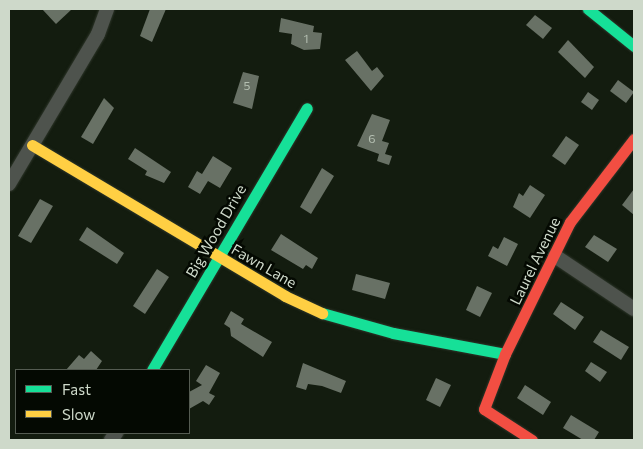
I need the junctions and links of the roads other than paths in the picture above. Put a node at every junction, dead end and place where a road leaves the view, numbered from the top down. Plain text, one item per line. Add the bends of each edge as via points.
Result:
1 (107, 9) edge
2 (588, 9) edge
3 (634, 46) edge
4 (307, 108) dead end
5 (634, 139) edge
6 (32, 145) junction
7 (9, 184) edge
8 (555, 256) junction
9 (219, 258) junction
10 (634, 309) edge
11 (505, 354) junction
12 (153, 369) edge
13 (532, 440) edge

1 - 6 street via 98,34
2 - 3 street
4 - 9 street, Big Wood Drive
5 - 8 street, Laurel Avenue via 570,222
6 - 7 street
6 - 9 street, Fawn Lane
8 - 10 street
8 - 11 street, Laurel Avenue
9 - 11 street, Fawn Lane via 318,312 393,333
9 - 12 street, Big Wood Drive
11 - 13 street, Laurel Avenue via 484,409

